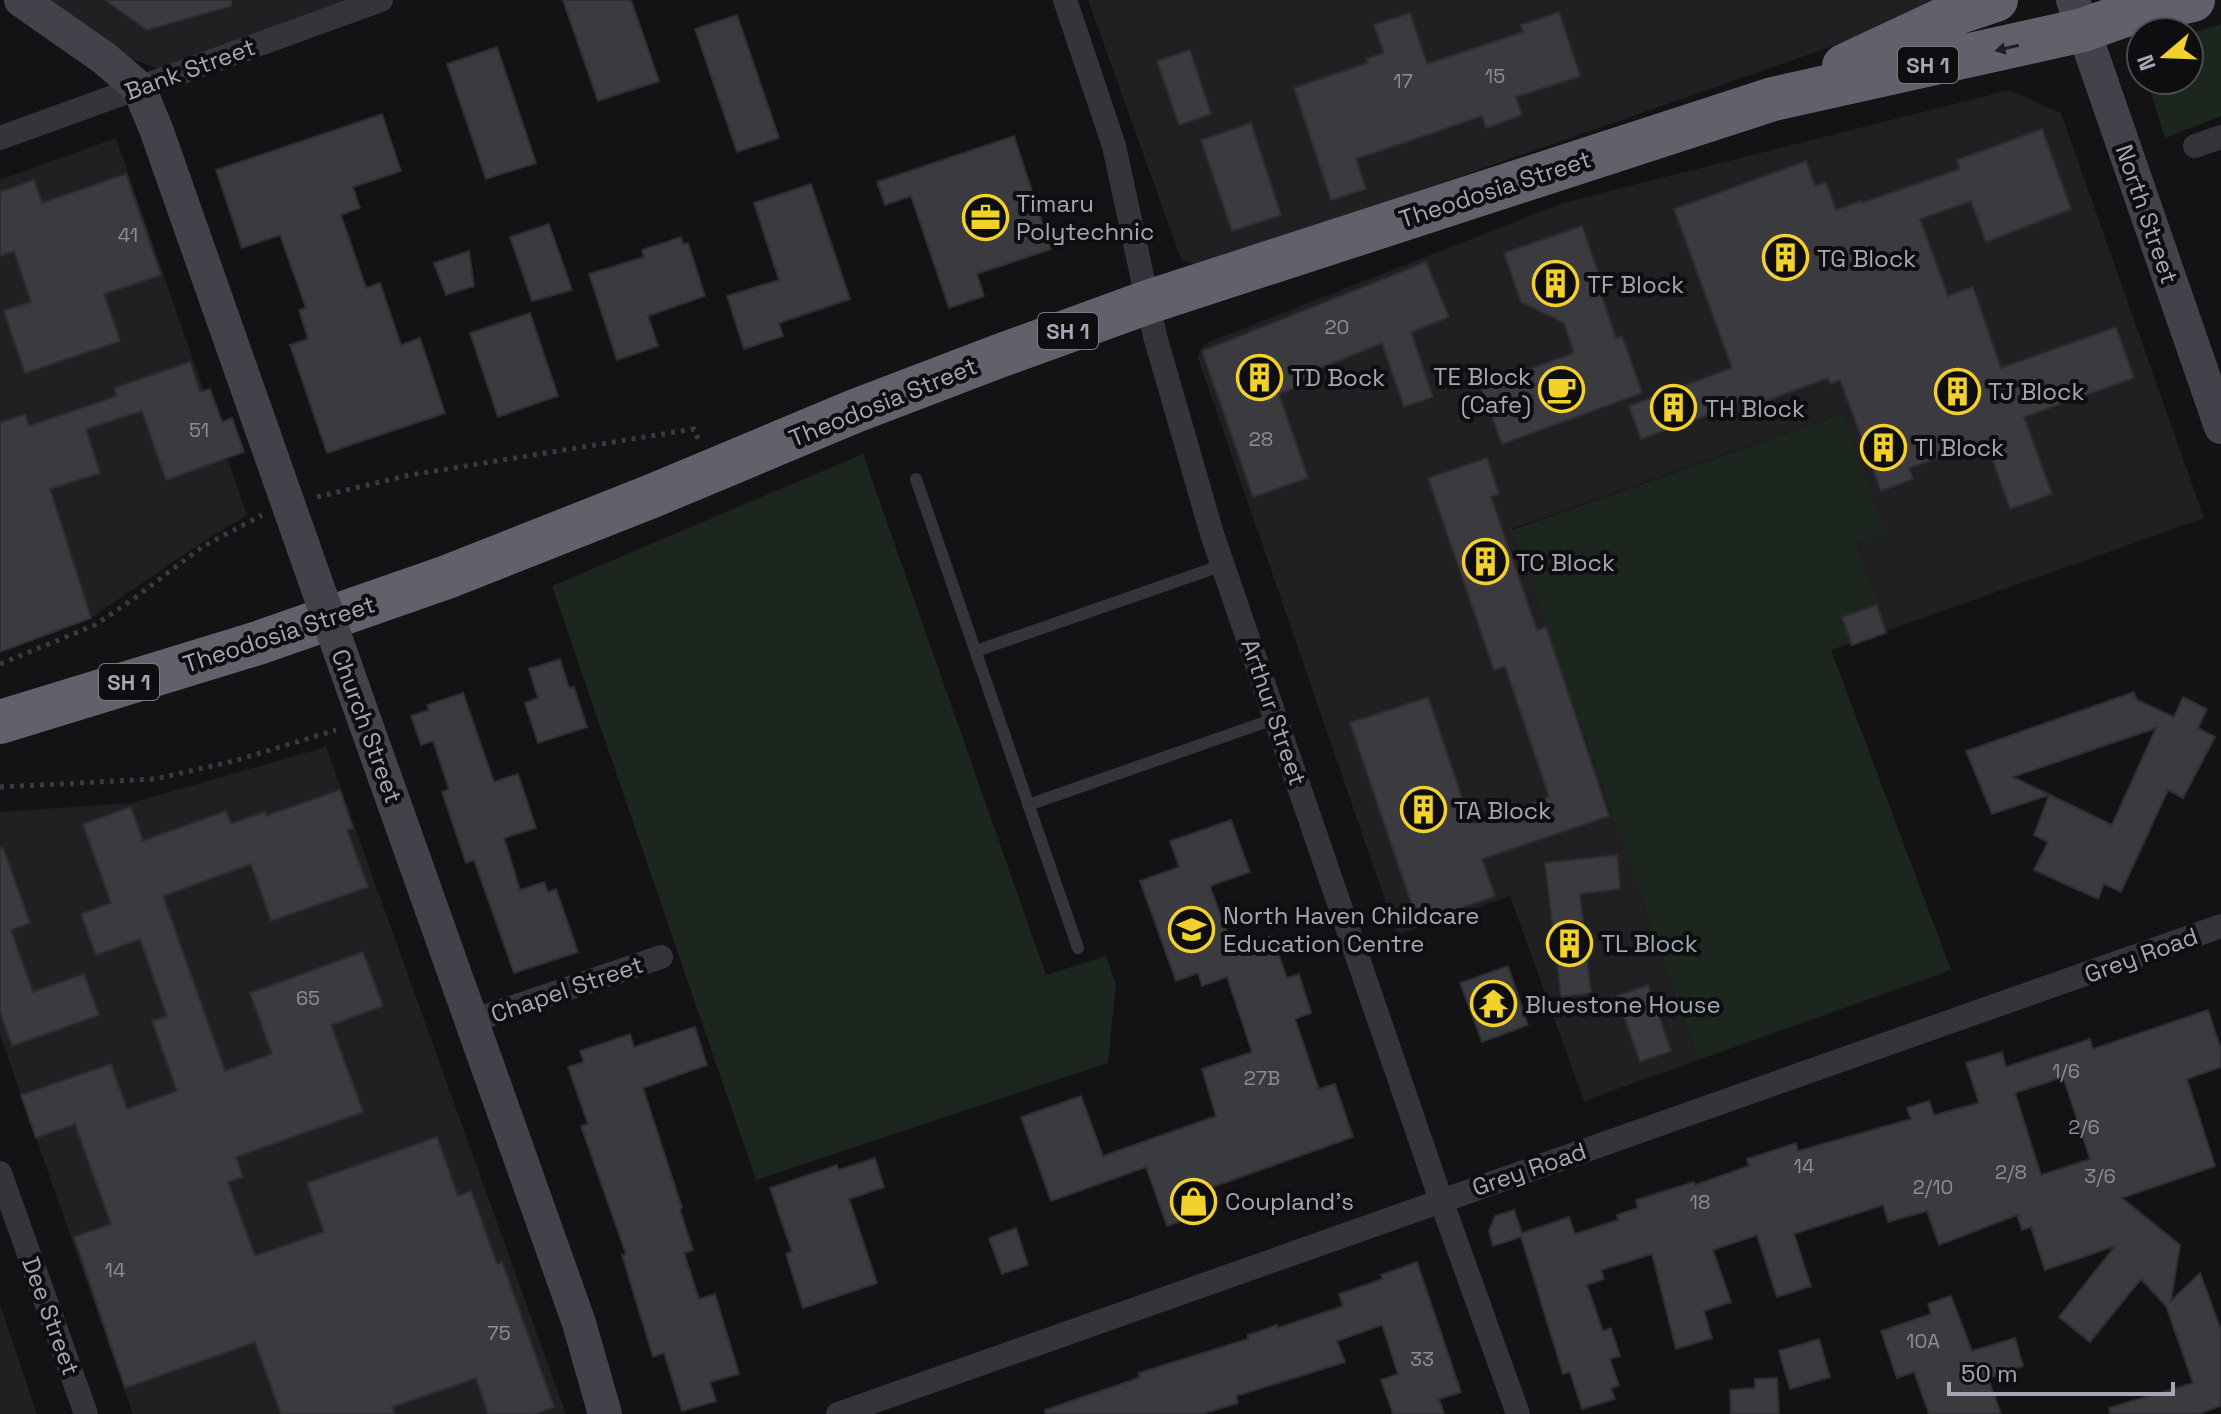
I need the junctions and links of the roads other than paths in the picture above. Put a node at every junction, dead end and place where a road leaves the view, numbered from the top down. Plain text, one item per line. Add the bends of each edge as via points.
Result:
1 (21, 0) edge
2 (381, 0) edge
3 (1065, 0) edge
4 (1996, 0) edge
5 (2193, 0) edge
6 (2078, 15) edge
7 (139, 88) junction
8 (1773, 99) junction
9 (2221, 137) edge
10 (0, 138) edge
11 (2195, 146) dead end
12 (1148, 302) junction
13 (2221, 427) edge
14 (916, 479) dead end
15 (1223, 565) junction
16 (976, 651) junction
17 (1277, 718) junction
18 (0, 722) edge
19 (1028, 805) junction
20 (2221, 926) edge
21 (1078, 948) dead end
22 (661, 957) dead end
23 (472, 1021) junction
24 (0, 1173) edge
25 (1441, 1200) junction
26 (86, 1414) edge
27 (605, 1414) edge
28 (838, 1414) edge
29 (1518, 1414) edge

1 - 7 street, Church Street
2 - 7 street, Bank Street
3 - 12 street, Arthur Street via 1114,146
4 - 8 highway, Theodosia Street / SH 1
5 - 6 highway, SH 1 via 2125,15
6 -> 8 highway, Theodosia Street / SH 1
6 - 13 street, North Street
7 - 10 street, Bank Street
7 - 23 street, Church Street, bridge
8 - 12 highway, Theodosia Street / SH 1
9 - 11 street
12 - 15 street, Arthur Street
12 - 18 highway, Theodosia Street / SH 1 via 956,372 447,577 273,638
14 - 16 lane
15 - 16 lane
15 - 17 street, Arthur Street
16 - 19 lane
17 - 19 lane
17 - 25 street, Arthur Street
19 - 21 lane
20 - 25 street, Grey Road
22 - 23 street, Chapel Street
23 - 27 street, Church Street via 579,1323
24 - 26 street, Dee Street
25 - 28 street, Grey Road
25 - 29 street, Arthur Street

